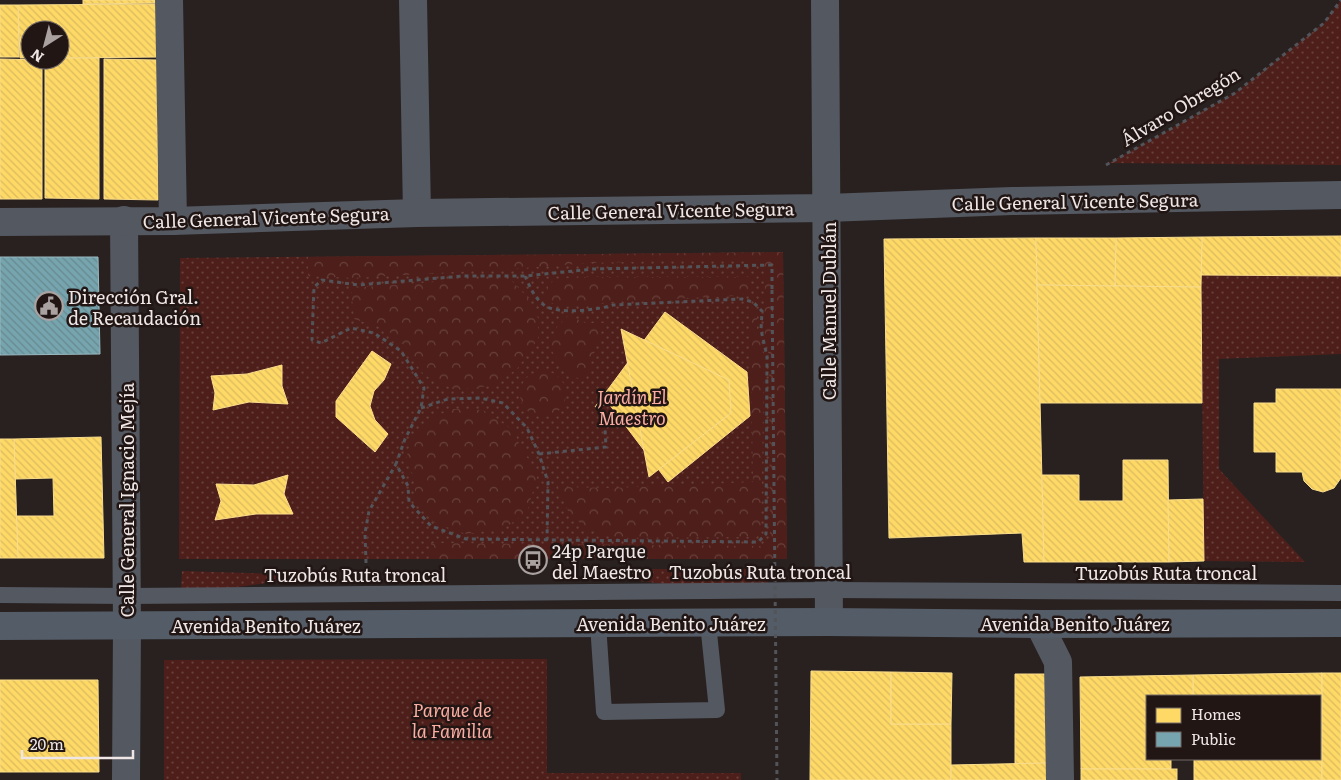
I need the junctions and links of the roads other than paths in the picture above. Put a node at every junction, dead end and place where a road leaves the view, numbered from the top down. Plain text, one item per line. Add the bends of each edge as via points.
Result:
1 (169, 0) edge
2 (413, 0) edge
3 (825, 0) edge
4 (1341, 195) edge
5 (828, 208) junction
6 (417, 213) junction
7 (124, 220) junction
8 (173, 221) junction
9 (0, 222) edge
10 (829, 590) junction
11 (1341, 593) edge
12 (0, 595) edge
13 (127, 596) junction
14 (829, 622) junction
15 (708, 623) junction
16 (1341, 623) edge
17 (598, 624) junction
18 (1039, 624) junction
19 (0, 626) edge
20 (127, 626) junction
21 (126, 780) edge
22 (1060, 780) edge

1 - 8 street
2 - 6 street
3 - 5 street, Calle Manuel Dublán
4 - 5 street, Calle General Vicente Segura
5 - 6 street, Calle General Vicente Segura
5 - 10 street, Calle Manuel Dublán
6 - 8 street, Calle General Vicente Segura
7 - 8 street, Calle General Vicente Segura
7 - 9 street, Calle General Vicente Segura
7 - 13 street, Calle General Ignacio Mejía
10 - 11 lane, Tuzobús Ruta troncal
10 - 13 lane, Tuzobús Ruta troncal
10 - 14 street, Calle Manuel Dublán
12 - 13 lane, Tuzobús Ruta troncal
13 - 20 street, Calle General Ignacio Mejía
14 - 15 main road, Avenida Benito Juárez
14 - 18 main road, Avenida Benito Juárez
15 - 17 main road, Avenida Benito Juárez
15 - 17 lane via 717,710 604,712
16 - 18 main road, Avenida Benito Juárez
17 - 20 main road, Avenida Benito Juárez
18 - 22 street via 1058,662
19 - 20 main road, Avenida Benito Juárez
20 - 21 street, Calle General Ignacio Mejía

